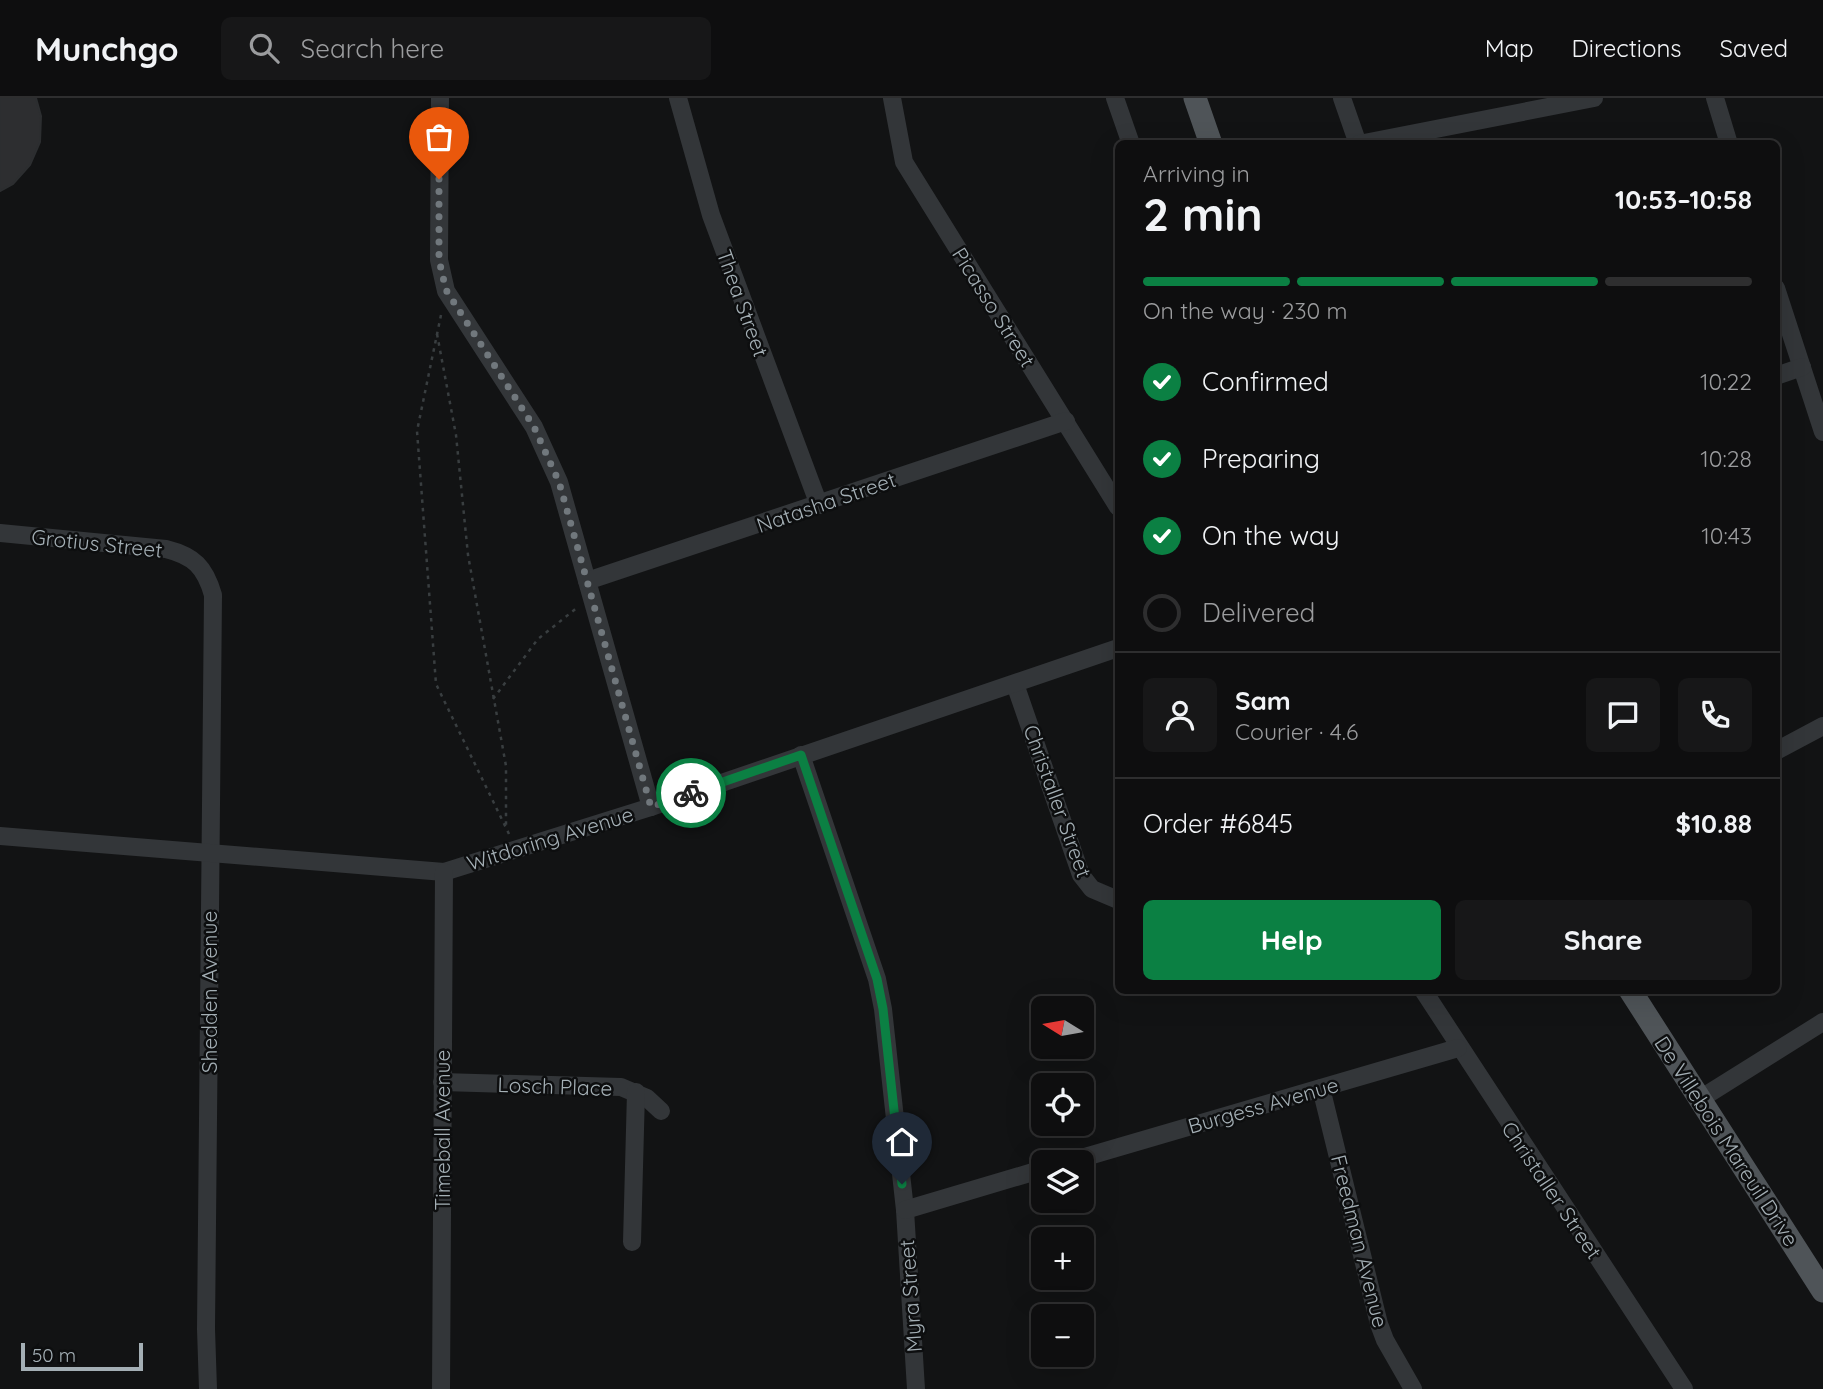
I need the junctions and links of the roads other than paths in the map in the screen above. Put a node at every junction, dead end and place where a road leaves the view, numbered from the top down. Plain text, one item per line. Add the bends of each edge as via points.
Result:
1 (440, 98) edge
2 (678, 98) edge
3 (892, 98) edge
4 (1115, 98) edge
5 (1195, 98) edge
6 (1342, 98) edge
7 (1588, 98) edge
8 (1715, 98) edge
9 (1130, 140) edge
10 (1210, 140) edge
11 (1357, 140) edge
12 (1378, 140) edge
13 (1729, 140) edge
14 (1780, 300) edge
15 (1802, 367) junction
16 (1780, 375) edge
17 (1066, 421) junction
18 (1823, 432) edge
19 (1115, 502) edge
20 (819, 505) junction
21 (0, 533) edge
22 (587, 581) junction
23 (213, 594) joint
24 (1115, 649) edge
25 (1015, 684) junction
26 (1823, 726) edge
27 (1780, 749) edge
28 (801, 755) junction
29 (651, 807) junction
30 (0, 836) edge
31 (210, 851) junction
32 (444, 872) junction
33 (1115, 899) edge
34 (1425, 994) edge
35 (1633, 994) edge
36 (1823, 1022) edge
37 (1458, 1048) junction
38 (442, 1082) junction
39 (1321, 1088) junction
40 (636, 1092) junction
41 (1700, 1099) junction
42 (661, 1111) dead end
43 (1094, 1154) edge
44 (1031, 1173) edge
45 (905, 1210) junction
46 (632, 1242) dead end
47 (1823, 1291) edge
48 (208, 1389) edge
49 (442, 1389) edge
50 (916, 1389) edge
51 (1413, 1389) edge
52 (1684, 1389) edge

1 - 22 street via 439,260 446,290 534,427 559,482
2 - 20 street, Thea Street via 714,225
3 - 17 street, Picasso Street via 904,162
4 - 9 street
5 - 10 main road
6 - 11 street
7 - 12 street
8 - 13 street
14 - 15 street
15 - 16 street
15 - 18 street
17 - 19 street, Picasso Street
17 - 20 street, Natasha Street
20 - 22 street, Natasha Street
21 - 23 street, Grotius Street via 186,554 202,566
22 - 29 street
23 - 31 street, Shedden Avenue
24 - 25 street, Witdoring Avenue
25 - 28 street, Witdoring Avenue
25 - 33 street, Christaller Street via 1081,875 1092,890
26 - 27 street
28 - 29 street, Witdoring Avenue
28 - 45 street, Myra Street via 877,979
29 - 32 street, Witdoring Avenue
30 - 31 street, Witdoring Avenue
31 - 32 street, Witdoring Avenue
31 - 48 street, Shedden Avenue
32 - 38 street, Timeball Avenue
34 - 37 street, Christaller Street
35 - 41 main road, De Villebois Mareuil Drive
36 - 41 street
37 - 39 street, Burgess Avenue
37 - 52 street, Christaller Street
38 - 40 street, Losch Place via 621,1087
38 - 49 street, Timeball Avenue
39 - 43 street, Burgess Avenue
39 - 51 street, Freedman Avenue via 1379,1324
40 - 42 street, Losch Place
40 - 46 street
41 - 47 main road, De Villebois Mareuil Drive
44 - 45 street
45 - 50 street, Myra Street

